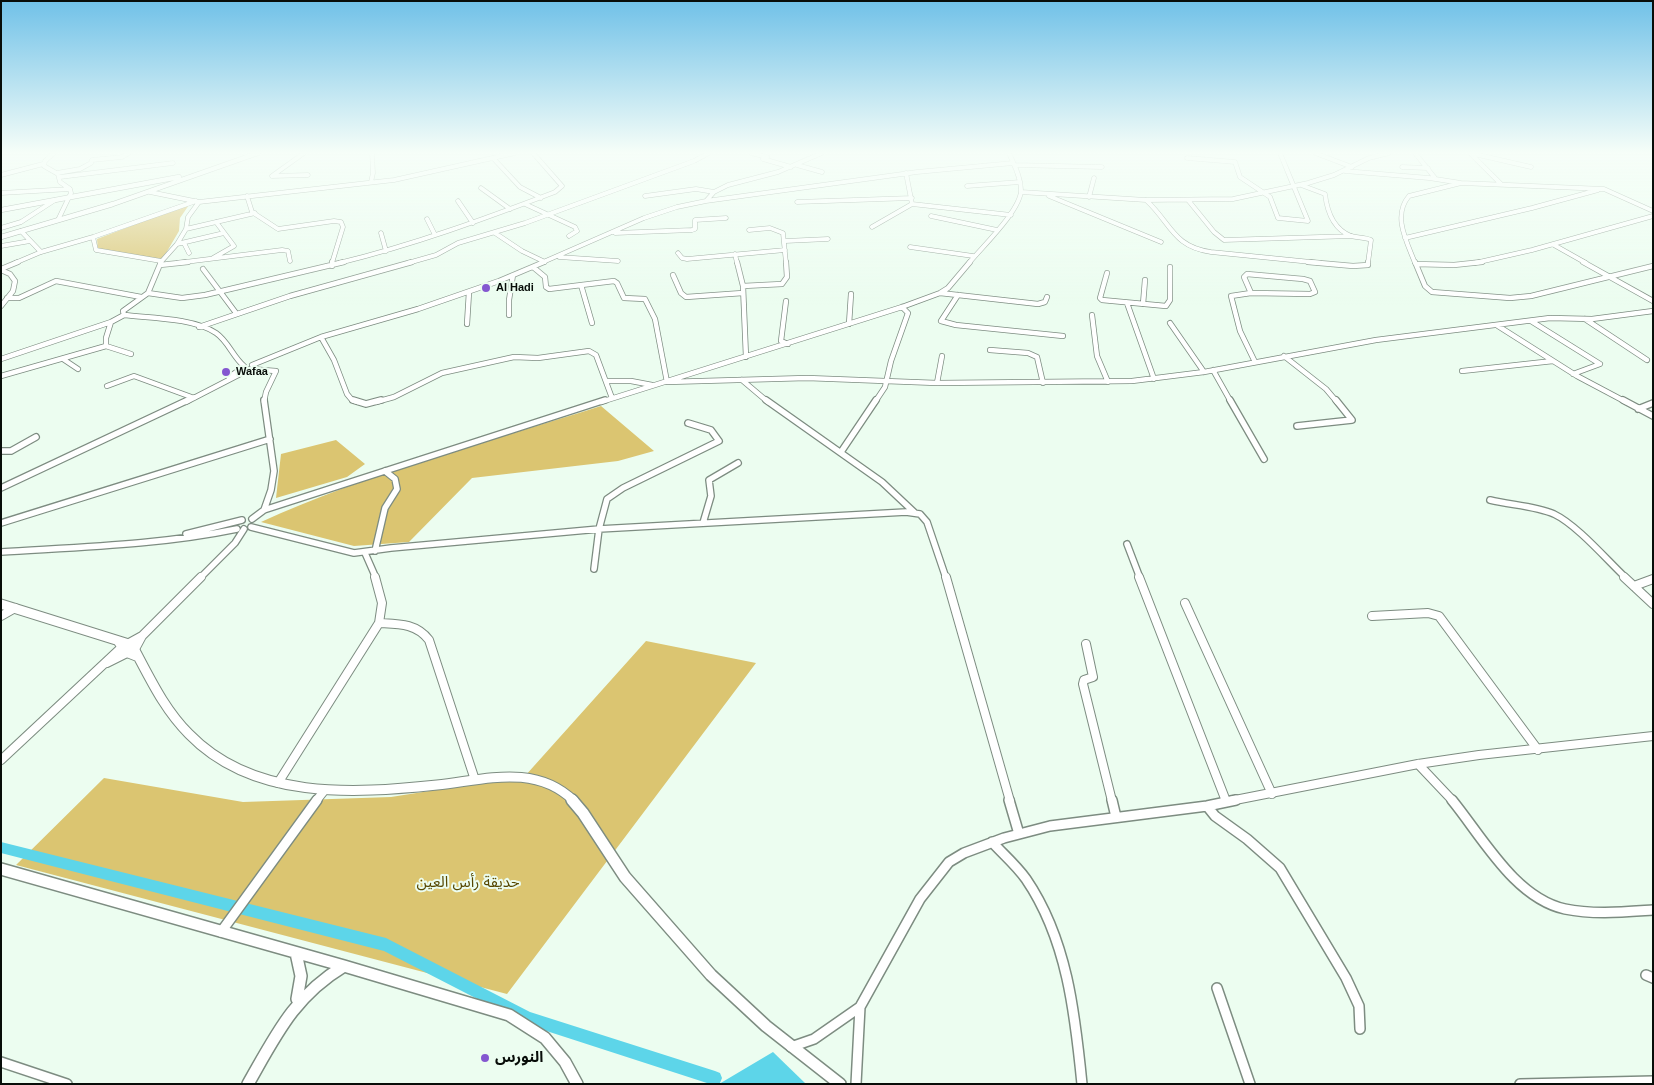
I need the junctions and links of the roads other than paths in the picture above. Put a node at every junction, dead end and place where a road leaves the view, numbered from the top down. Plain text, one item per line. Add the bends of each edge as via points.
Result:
1 (35, 204) edge
2 (49, 204) edge
3 (67, 204) edge
4 (109, 204) edge
5 (193, 204) edge
6 (197, 204) edge
7 (249, 204) edge
8 (460, 204) edge
9 (503, 204) edge
10 (524, 204) joint
11 (577, 204) edge
12 (696, 204) edge
13 (912, 204) joint
14 (1016, 204) edge
15 (1067, 204) edge
16 (1150, 204) edge
17 (1191, 204) edge
18 (1272, 204) edge
19 (1302, 204) edge
20 (1325, 204) edge
21 (1405, 204) edge
22 (1548, 204) edge
23 (1635, 204) edge
24 (510, 209) junction
25 (1, 210) edge
26 (1653, 211) edge
27 (255, 213) junction
28 (549, 214) junction
29 (1011, 215) junction
30 (931, 216) dead end
31 (1653, 216) edge
32 (726, 218) dead end
33 (427, 219) dead end
34 (58, 220) junction
35 (216, 222) junction
36 (473, 223) junction
37 (872, 227) dead end
38 (1, 228) edge
39 (186, 229) junction
40 (749, 230) dead end
41 (997, 230) junction
42 (21, 231) junction
43 (495, 232) junction
44 (381, 233) dead end
45 (614, 233) junction
46 (224, 234) junction
47 (435, 235) junction
48 (569, 236) dead end
49 (1353, 236) junction
50 (1, 237) edge
51 (93, 237) junction
52 (1405, 238) junction
53 (828, 239) dead end
54 (785, 240) junction
55 (30, 241) junction
56 (1161, 242) dead end
57 (184, 243) junction
58 (177, 244) junction
59 (1554, 245) junction
60 (1, 246) edge
61 (910, 247) dead end
62 (785, 250) junction
63 (386, 251) junction
64 (42, 252) junction
65 (189, 253) dead end
66 (678, 253) dead end
67 (735, 254) junction
68 (557, 256) junction
69 (973, 256) junction
70 (212, 259) junction
71 (290, 262) dead end
72 (545, 262) junction
73 (618, 262) dead end
74 (161, 263) junction
75 (1416, 264) junction
76 (332, 266) junction
77 (1653, 266) edge
78 (533, 267) junction
79 (1170, 267) dead end
80 (203, 269) dead end
81 (1, 270) edge
82 (1107, 273) dead end
83 (513, 275) junction
84 (673, 275) dead end
85 (1608, 276) junction
86 (1145, 280) dead end
87 (581, 285) junction
88 (743, 286) junction
89 (220, 291) junction
90 (469, 292) junction
91 (148, 293) junction
92 (743, 293) junction
93 (940, 293) junction
94 (1251, 293) junction
95 (851, 294) dead end
96 (958, 296) junction
97 (1047, 296) dead end
98 (141, 297) junction
99 (7, 298) junction
100 (1653, 301) edge
101 (786, 302) dead end
102 (1128, 303) junction
103 (1144, 304) junction
104 (1, 306) edge
105 (902, 307) junction
106 (1653, 311) edge
107 (236, 313) junction
108 (124, 315) junction
109 (508, 315) dead end
110 (1092, 315) dead end
111 (1585, 319) junction
112 (1531, 321) junction
113 (111, 322) junction
114 (592, 323) dead end
115 (1170, 323) dead end
116 (468, 324) dead end
117 (849, 324) junction
118 (1498, 326) junction
119 (199, 327) junction
120 (1063, 336) dead end
121 (321, 337) junction
122 (788, 344) junction
123 (106, 346) junction
124 (990, 350) dead end
125 (130, 354) dead end
126 (942, 356) dead end
127 (1284, 356) junction
128 (746, 357) junction
129 (1, 359) edge
130 (63, 359) junction
131 (1647, 360) dead end
132 (1553, 361) junction
133 (1255, 362) junction
134 (248, 367) junction
135 (78, 368) dead end
136 (1213, 370) junction
137 (1462, 371) dead end
138 (698, 372) junction
139 (1204, 372) junction
140 (1573, 374) junction
141 (1, 376) edge
142 (1154, 379) junction
143 (742, 380) junction
144 (606, 381) junction
145 (704, 381) junction
146 (887, 381) junction
147 (666, 382) junction
148 (1108, 382) junction
149 (937, 383) junction
150 (1043, 383) junction
151 (654, 385) junction
152 (107, 386) dead end
153 (194, 398) junction
154 (612, 398) junction
155 (1653, 403) edge
156 (1638, 409) junction
157 (1653, 416) edge
158 (688, 423) dead end
159 (1297, 426) dead end
160 (36, 437) dead end
161 (270, 439) junction
162 (1, 450) edge
163 (841, 452) junction
164 (1264, 459) dead end
165 (738, 463) dead end
166 (386, 471) junction
167 (1, 488) edge
168 (1490, 500) dead end
169 (264, 510) junction
170 (915, 513) junction
171 (242, 520) junction
172 (1, 523) edge
173 (703, 523) junction
174 (246, 526) junction
175 (599, 529) junction
176 (175, 537) junction
177 (1127, 544) dead end
178 (376, 551) junction
179 (1, 552) edge
180 (365, 553) junction
181 (594, 569) dead end
182 (1653, 579) edge
183 (1634, 586) junction
184 (1185, 603) dead end
185 (1, 604) edge
186 (1653, 604) edge
187 (16, 607) junction
188 (1, 616) edge
189 (1372, 616) dead end
190 (379, 623) junction
191 (1086, 644) dead end
192 (128, 648) junction
193 (1653, 736) edge
194 (1538, 750) junction
195 (1, 760) edge
196 (1418, 764) junction
197 (475, 780) junction
198 (278, 783) junction
199 (324, 791) junction
200 (1272, 794) junction
201 (1226, 802) junction
202 (1207, 806) junction
203 (1116, 817) junction
204 (1019, 834) junction
205 (992, 842) junction
206 (1, 869) edge
207 (1653, 910) edge
208 (221, 932) junction
209 (296, 953) junction
210 (344, 966) junction
211 (1217, 988) dead end
212 (296, 1004) junction
213 (860, 1007) junction
214 (1360, 1028) dead end
215 (791, 1047) junction
216 (1, 1062) edge
217 (1653, 1081) edge
218 (67, 1084) edge
219 (248, 1084) edge
220 (577, 1084) edge
221 (840, 1084) edge
222 (856, 1084) edge
223 (1082, 1084) edge
224 (1250, 1084) edge
225 (1520, 1084) edge

1 - 25 street
2 - 38 street via 21,222
3 - 34 street
4 - 34 street
5 - 51 street
6 - 39 street via 188,217
7 - 27 street
8 - 36 street
9 - 24 street
10 - 24 street
10 - 28 street
11 - 28 street
12 - 45 street via 656,214
13 - 29 street
13 - 37 street
14 - 29 street
15 - 56 street
16 - 49 street via 1184,244 1211,252 1368,265 1371,240
17 - 49 street via 1224,240
18 - 19 street via 1278,219 1309,220
20 - 49 street via 1330,219
21 - 52 street via 1401,229
22 - 52 street
23 - 26 street
24 - 36 street
27 - 35 street
27 - 76 street via 280,229 341,222 343,227
28 - 43 street
28 - 48 street via 576,229
29 - 41 street
30 - 41 street
31 - 59 street
32 - 45 street via 695,220 692,230
33 - 47 street
34 - 42 street
35 - 39 street
35 - 46 street
36 - 47 street
39 - 58 street
40 - 54 street via 774,228 782,233
41 - 69 street
42 - 50 street
42 - 55 street
43 - 72 street
43 - 107 street via 458,243 436,255
44 - 63 street
45 - 68 street
46 - 57 street
46 - 70 street via 234,247
47 - 63 street
51 - 64 street
51 - 74 street via 96,250
52 - 75 street
53 - 54 street
54 - 62 street
55 - 60 street
55 - 64 street
57 - 58 street
57 - 65 street
58 - 74 street
59 - 75 street via 1467,265
59 - 85 street
61 - 69 street
62 - 67 street
62 - 88 street via 787,277 784,283
63 - 76 street
64 - 81 street
66 - 67 street via 687,259
67 - 88 street
68 - 72 street
68 - 73 street
69 - 93 street via 948,288
70 - 71 street via 284,250 288,252
70 - 74 street
72 - 78 street
74 - 91 street
75 - 85 street via 1425,286 1432,292 1498,299 1531,296
76 - 89 street
77 - 85 street
78 - 83 street
78 - 87 street via 545,277 549,289
79 - 103 street via 1169,304
80 - 89 street
81 - 99 street via 15,281
82 - 102 street via 1100,299
83 - 90 street
83 - 109 street
84 - 92 street via 686,297
85 - 100 street
86 - 103 street
87 - 114 street
87 - 147 street via 615,281 624,298 646,300 655,319
88 - 92 street
89 - 91 street via 187,298
89 - 107 street
90 - 116 street
90 - 121 street
91 - 98 street
92 - 128 street
93 - 96 street
93 - 105 street
94 - 94 street via 1244,277 1247,274 1303,279 1310,281 1315,288 1310,294
94 - 133 street via 1231,297 1240,331
95 - 117 street
96 - 97 street via 1038,304 1045,302
96 - 120 street via 941,321
98 - 99 street via 54,281 19,298
98 - 108 street via 123,311
99 - 104 street
101 - 122 street via 781,341
102 - 103 street
102 - 142 street
105 - 117 street
105 - 146 street via 908,313
106 - 111 street
107 - 119 street
108 - 113 street
108 - 119 street
110 - 148 street via 1097,356
111 - 112 street
111 - 131 street
112 - 118 street
112 - 140 street via 1600,364
113 - 123 street
113 - 129 street
115 - 139 street
117 - 122 street
118 - 127 street via 1376,340
118 - 132 street
119 - 134 street via 218,335 234,357
121 - 134 street
121 - 144 street via 334,360 343,389 352,400 361,403 389,399 442,373 518,356 538,358 592,352
122 - 128 street
123 - 125 street
123 - 130 street
124 - 150 street via 1028,353 1037,357
126 - 149 street
127 - 133 street
127 - 159 street via 1326,389 1352,420
128 - 138 street
130 - 135 street
130 - 141 street
132 - 137 street
132 - 140 street
133 - 136 street
134 - 153 street
134 - 161 street via 276,372 264,399
136 - 139 street
136 - 164 street
138 - 145 street
138 - 147 street
139 - 142 street
140 - 156 street
142 - 148 street
143 - 145 street
143 - 146 street
143 - 163 street
144 - 151 street
144 - 154 street
145 - 147 street
146 - 149 street
146 - 163 street
147 - 151 street
148 - 150 street
149 - 150 street
151 - 154 street
152 - 153 street via 134,376
153 - 167 street
154 - 166 street
155 - 156 street
156 - 157 street
158 - 175 street via 709,429 719,441 611,495
160 - 162 street via 12,451
161 - 169 street via 273,486
161 - 172 street
163 - 170 street via 882,482
165 - 173 street via 709,480 711,496
166 - 169 street
166 - 178 street via 395,479 397,489 385,508
168 - 183 street via 1555,515 1579,533
169 - 174 street
170 - 173 street
170 - 204 street via 927,522 948,583
171 - 174 street
171 - 174 street via 235,526
171 - 176 street
173 - 175 street
174 - 176 street
174 - 180 street via 344,551
174 - 192 street via 235,543
175 - 178 street
175 - 181 street
176 - 179 street
177 - 201 street
178 - 180 street
180 - 190 street via 383,596
182 - 183 street
183 - 186 street
184 - 200 street
185 - 187 street
187 - 188 street
187 - 192 street
189 - 194 street via 1428,613 1439,616
190 - 197 street via 417,627 426,636
190 - 198 street
191 - 203 street via 1093,677 1084,680 1083,684
192 - 195 street via 106,663
192 - 198 street via 159,696 198,744 221,761
193 - 194 street
194 - 196 street
196 - 200 street
196 - 207 street via 1437,781 1514,879 1543,901 1556,907 1591,911
197 - 199 street via 378,791
197 - 215 street via 517,776 535,778 567,795 616,867 682,944 743,1006
198 - 199 street
199 - 208 street
200 - 201 street
201 - 202 street
202 - 203 street
202 - 214 street via 1280,868 1346,978 1359,1006
203 - 204 street via 1050,826
204 - 205 street
205 - 213 street via 964,852 936,876
205 - 223 street via 1025,878 1048,917 1074,1012
206 - 208 street
208 - 209 street
209 - 210 street
209 - 212 street via 301,976
210 - 212 street via 318,981
210 - 220 street via 509,1015 545,1038 565,1062
211 - 224 street
212 - 219 street
213 - 215 street via 814,1039
213 - 222 street
215 - 221 street
216 - 218 street
217 - 225 street

